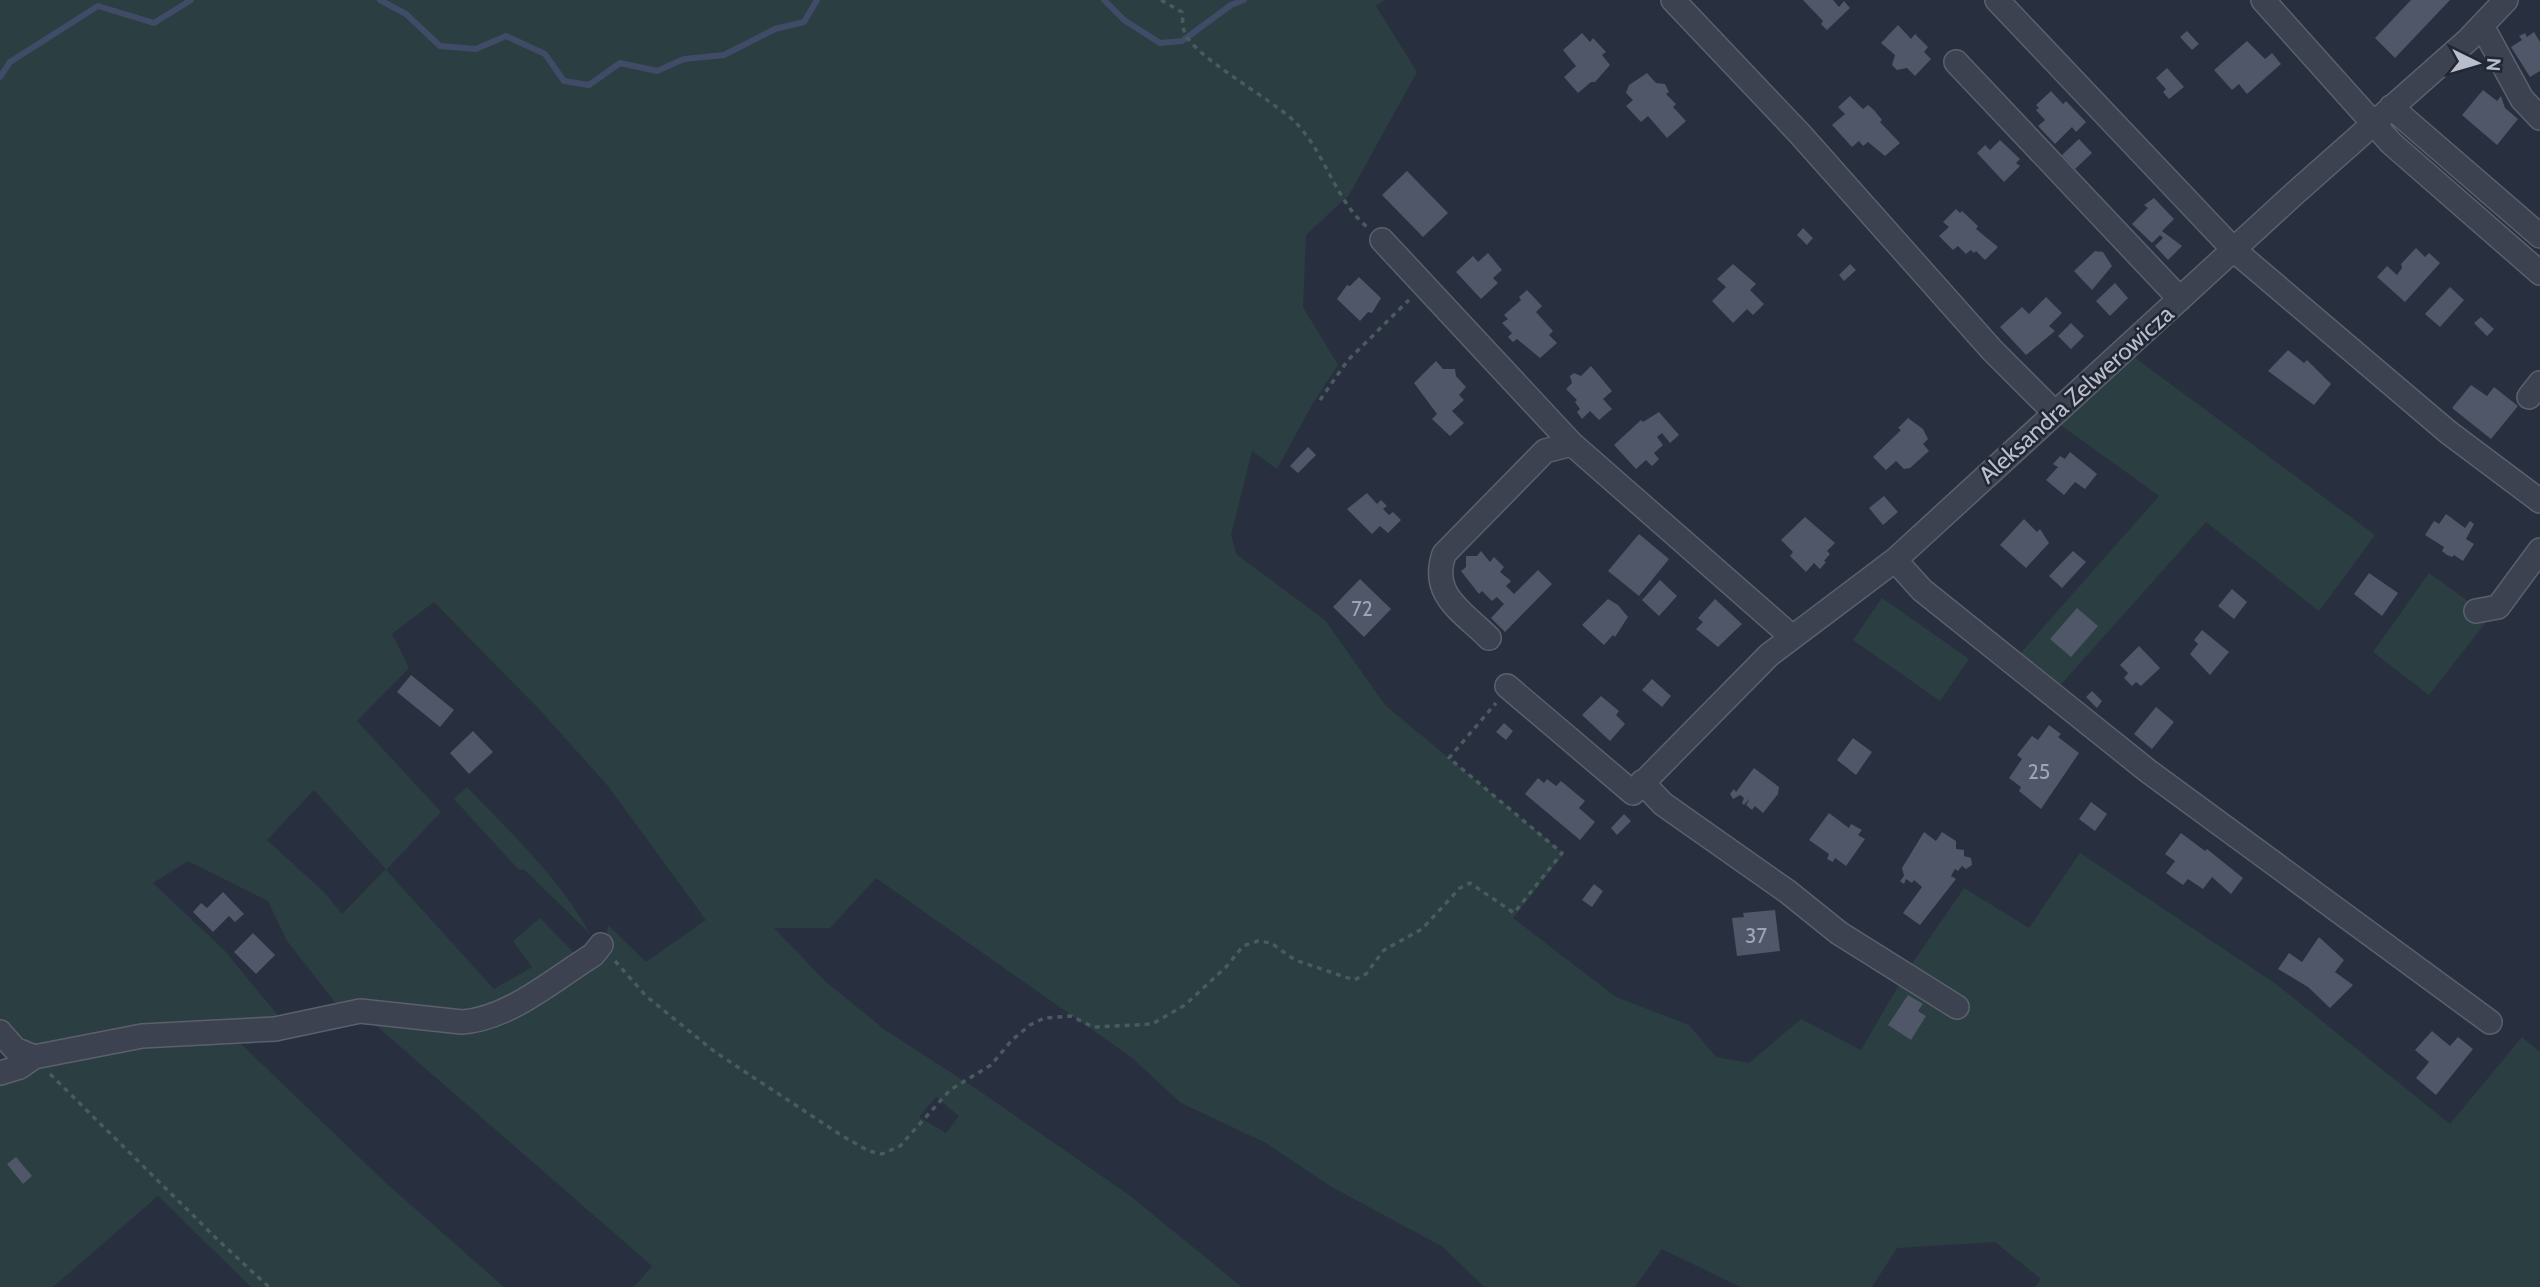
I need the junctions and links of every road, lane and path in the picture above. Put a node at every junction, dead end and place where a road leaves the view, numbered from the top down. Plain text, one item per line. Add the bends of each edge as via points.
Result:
1 (1161, 0) edge
2 (1673, 0) edge
3 (1997, 0) edge
4 (2263, 0) edge
5 (2490, 10) edge
6 (1956, 62) dead end
7 (2391, 107) junction
8 (2540, 118) edge
9 (2372, 123) junction
10 (2540, 236) edge
11 (1382, 240) joint
12 (2234, 250) junction
13 (2540, 273) edge
14 (1426, 284) junction
15 (2180, 299) junction
16 (1320, 400) dead end
17 (2055, 414) junction
18 (1572, 444) junction
19 (2540, 501) edge
20 (2540, 550) edge
21 (1895, 560) junction
22 (2476, 611) dead end
23 (1791, 636) junction
24 (1489, 638) dead end
25 (1507, 686) joint
26 (1642, 782) junction
27 (601, 946) joint
28 (1957, 1007) dead end
29 (2490, 1022) dead end
30 (0, 1032) edge
31 (34, 1057) junction
32 (0, 1073) edge
33 (269, 1287) edge

1 - 11 path via 1182,12 1185,35 1203,53 1294,121 1324,160 1356,217
2 - 17 street
3 - 12 street
4 - 9 street
5 - 7 street, Aleksandra Zelwerowicza
5 - 8 street via 2522,99
6 - 15 street
7 - 9 street, Aleksandra Zelwerowicza
7 - 10 street
9 - 12 street, Aleksandra Zelwerowicza
9 - 13 street
11 - 14 street
12 - 15 street, Aleksandra Zelwerowicza
12 - 19 street via 2448,432
14 - 16 path via 1348,360
14 - 18 street
15 - 17 street, Aleksandra Zelwerowicza
17 - 21 street, Aleksandra Zelwerowicza
18 - 23 street
18 - 24 street via 1545,452 1444,554 1438,571 1441,590
20 - 22 street via 2498,607
21 - 23 street, Aleksandra Zelwerowicza
21 - 29 street via 1922,590 2148,771
23 - 26 street, Aleksandra Zelwerowicza
25 - 26 street via 1633,793
25 - 27 path via 1449,758 1562,853 1514,913 1471,883 1460,888 1422,929 1384,950 1366,974 1354,980 1295,960 1271,943 1258,941 1243,946 1185,1005 1152,1024 1093,1027 1071,1016 1044,1018 1021,1032 991,1065 950,1090 900,1146 882,1154 852,1142 715,1052 646,996
26 - 28 street via 1663,804 1839,933
27 - 31 street via 502,1012 478,1021 360,1011 275,1029 142,1036
30 - 31 street via 15,1049
31 - 32 street
31 - 33 path

